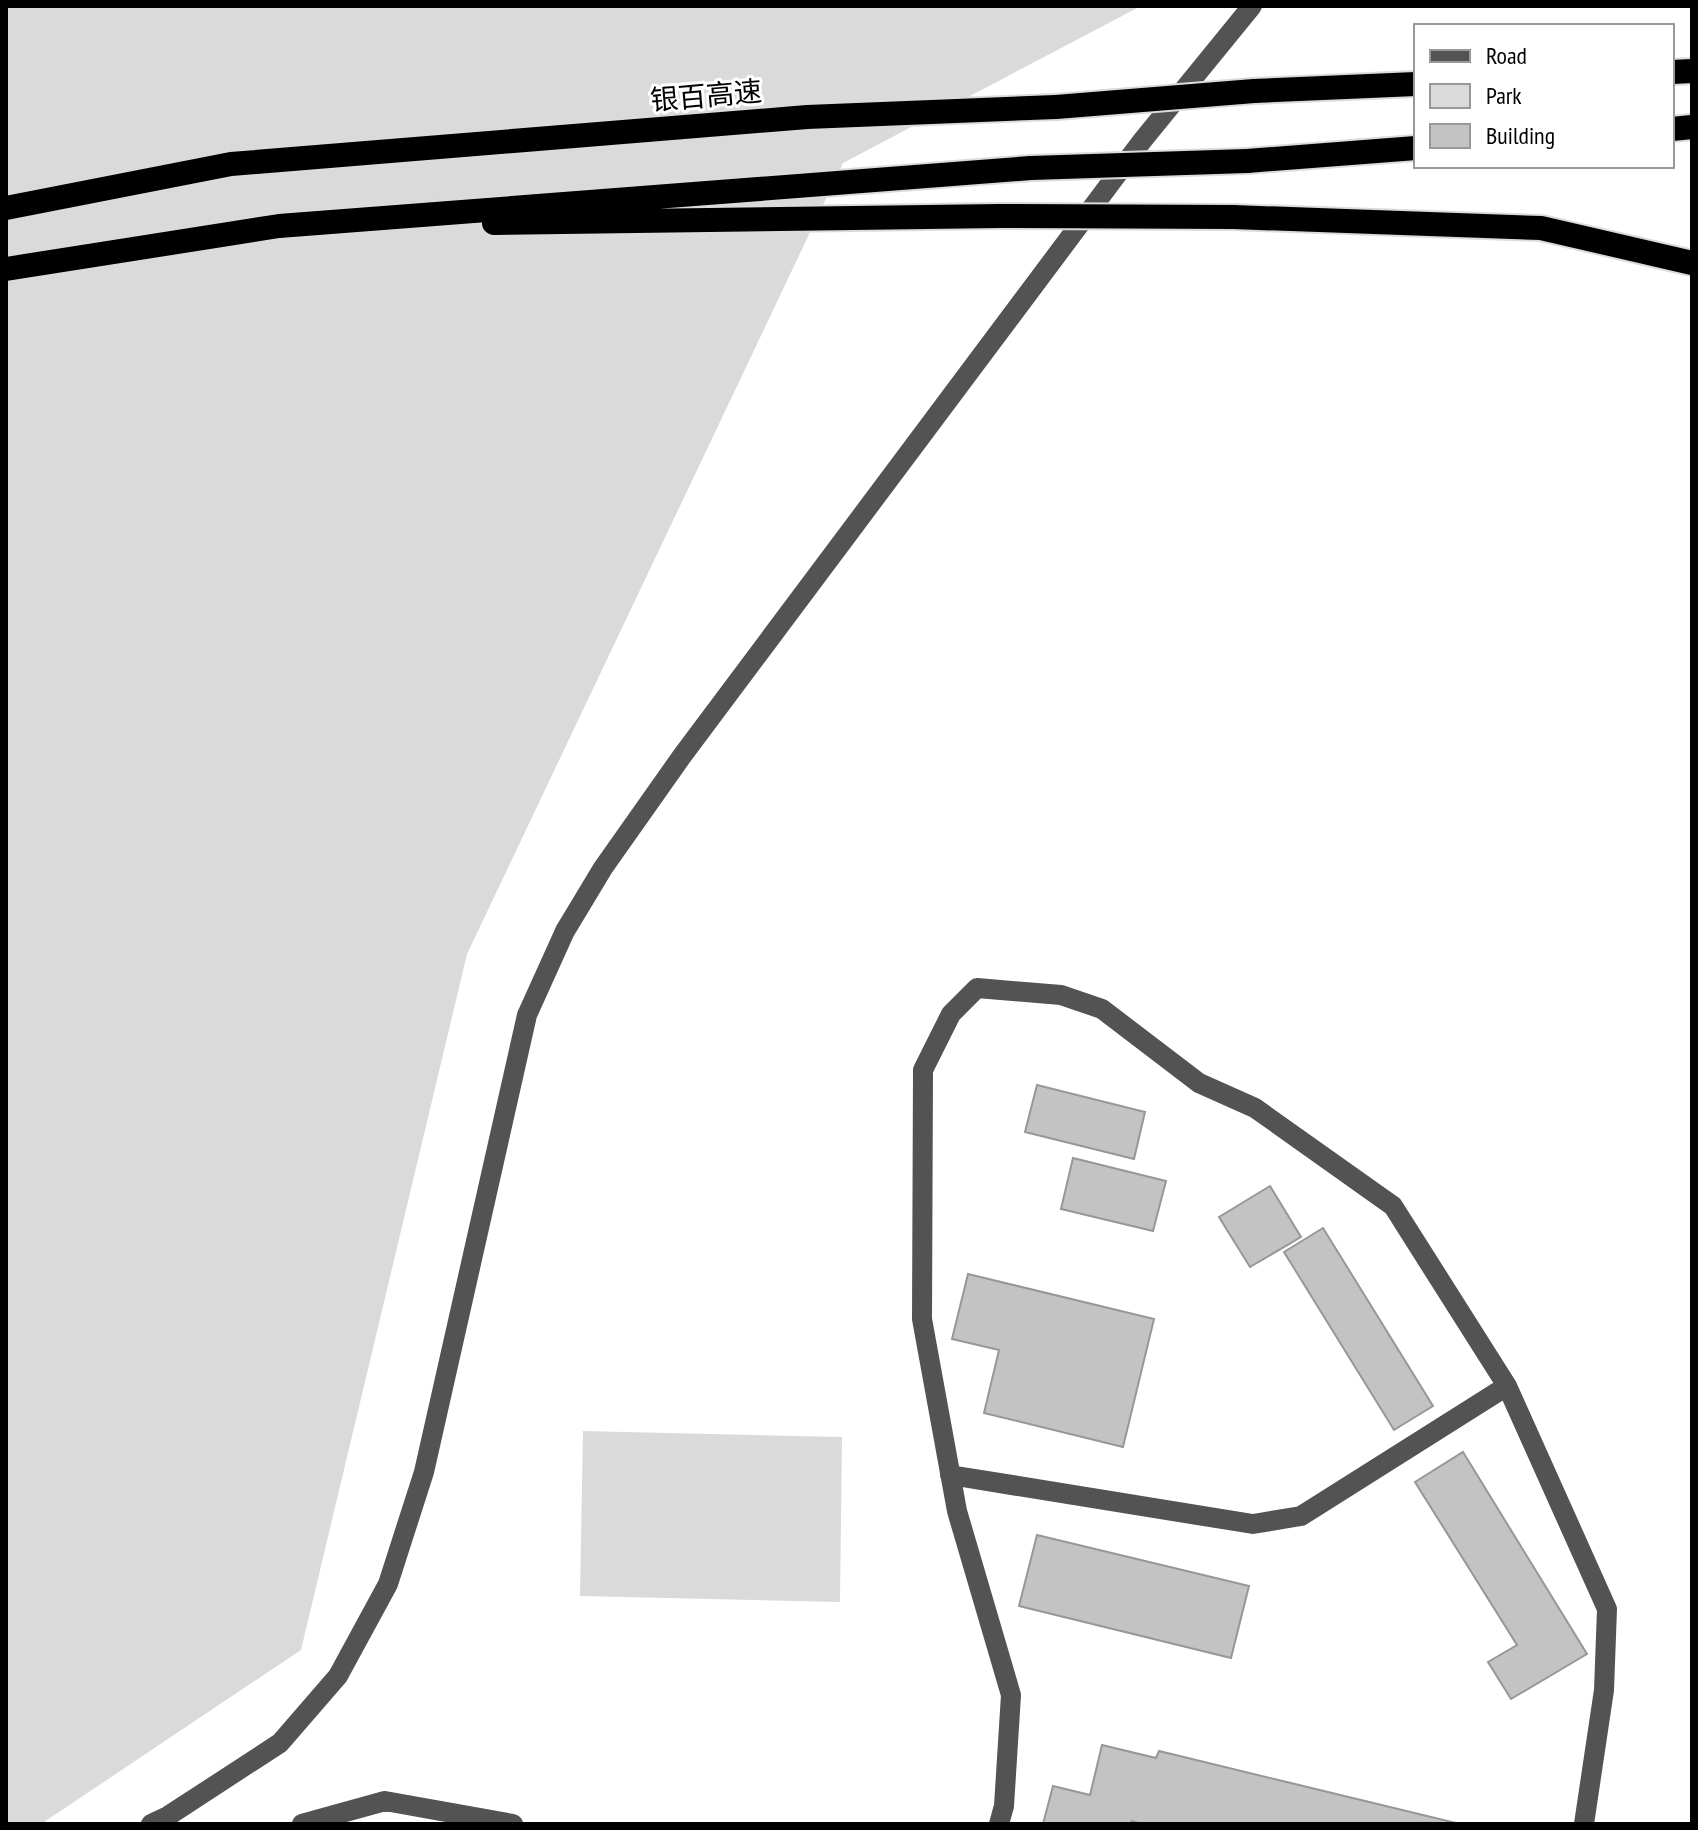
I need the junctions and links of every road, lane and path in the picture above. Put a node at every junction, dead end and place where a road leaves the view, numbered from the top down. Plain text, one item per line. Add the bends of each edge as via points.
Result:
1 (1252, 6) edge
2 (1414, 84) edge
3 (1414, 148) edge
4 (6, 208) edge
5 (279, 226) junction
6 (1692, 263) edge
7 (6, 269) edge
8 (1507, 1386) junction
9 (950, 1475) junction
10 (151, 1824) edge
11 (302, 1824) edge
12 (513, 1824) edge
13 (999, 1824) edge
14 (1584, 1824) edge

1 - 10 street via 1142,141 603,868 565,931 527,1015 424,1472 388,1584 338,1676 280,1743
2 - 4 highway, 银百高速, bridge via 807,117 231,164
3 - 5 highway, bridge via 1247,161 1031,168
5 - 6 highway, bridge via 1233,217 1541,228
5 - 7 highway
8 - 9 street via 1301,1516 1253,1524
8 - 9 street via 1393,1206 1382,1197 1255,1108 1199,1083 1102,1009 1061,995 977,988 951,1014 923,1070 922,1319
8 - 14 street via 1607,1609 1604,1690
9 - 13 street via 1011,1695
11 - 12 street via 385,1801

